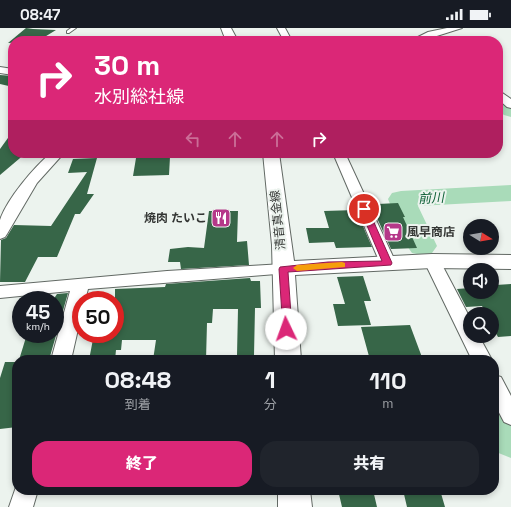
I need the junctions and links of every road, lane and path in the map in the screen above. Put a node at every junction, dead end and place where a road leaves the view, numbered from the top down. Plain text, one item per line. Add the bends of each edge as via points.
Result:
1 (74, 28) edge
2 (423, 28) edge
3 (458, 28) edge
4 (68, 32) dead end
5 (435, 34) junction
6 (429, 36) edge
7 (438, 36) edge
8 (503, 98) edge
9 (511, 105) edge
10 (52, 158) edge
11 (272, 158) edge
12 (341, 158) edge
13 (0, 234) edge
14 (432, 262) junction
15 (511, 262) edge
16 (388, 263) junction
17 (283, 269) junction
18 (80, 286) junction
19 (0, 292) edge
20 (463, 322) edge
21 (474, 343) edge
22 (62, 355) edge
23 (288, 355) edge
24 (480, 355) edge
25 (499, 393) edge
26 (511, 416) edge
27 (25, 495) edge
28 (294, 495) edge
29 (21, 507) edge
30 (294, 507) edge

1 - 4 lane
2 - 5 street
3 - 5 street
5 - 6 street
5 - 7 street
8 - 9 street
10 - 13 street via 43,165 21,195
11 - 17 main road, 清音真金線
12 - 16 street
14 - 15 main road
14 - 16 main road
14 - 20 street
16 - 17 main road
17 - 18 street via 167,276
17 - 23 main road, 清音真金線
18 - 19 street
18 - 22 street
21 - 24 street
25 - 26 street
27 - 29 street
28 - 30 main road

